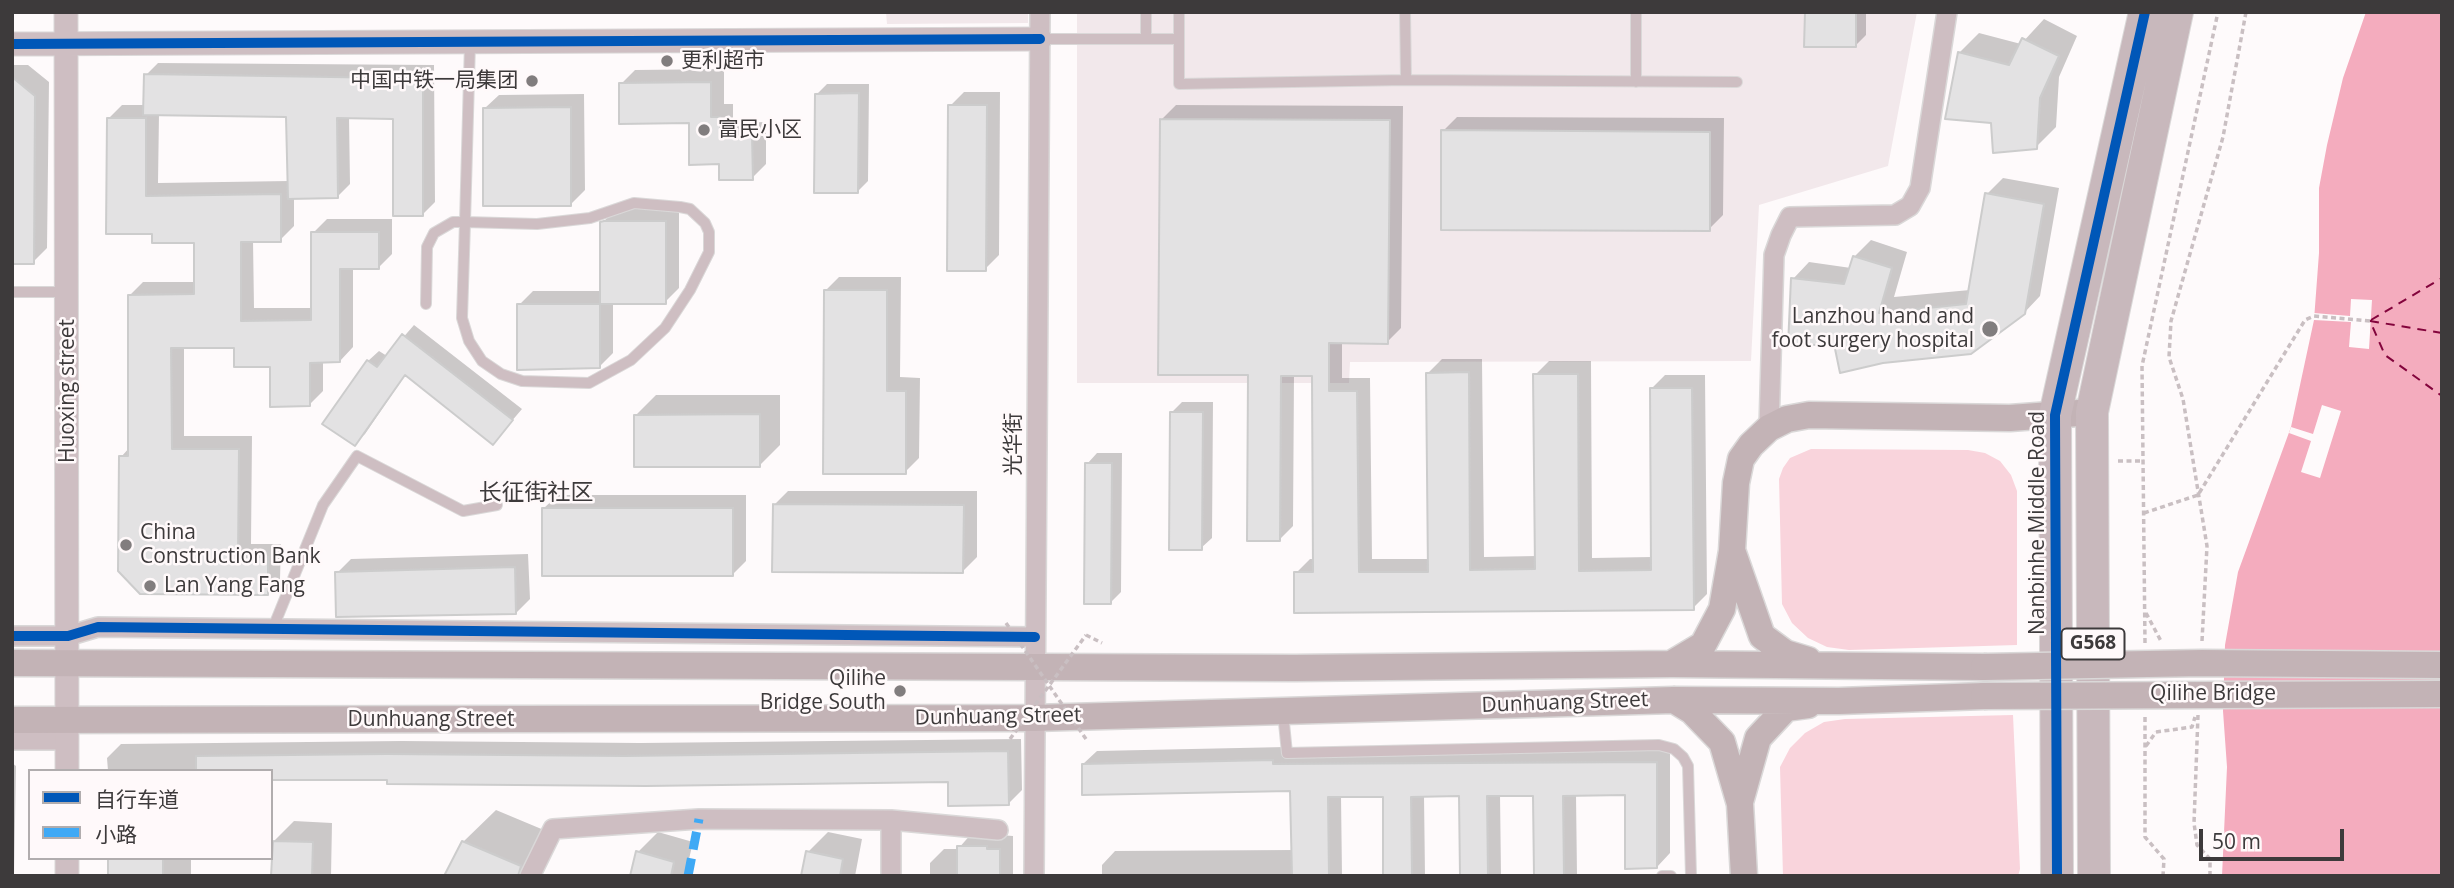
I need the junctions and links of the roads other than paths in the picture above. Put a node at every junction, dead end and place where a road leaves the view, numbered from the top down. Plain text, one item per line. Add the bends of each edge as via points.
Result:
1 (66, 12) edge
2 (1040, 12) edge
3 (1146, 12) edge
4 (1179, 12) edge
5 (1405, 12) edge
6 (1636, 12) edge
7 (1947, 12) edge
8 (2145, 12) edge
9 (2177, 12) edge
10 (1040, 39) junction
11 (1146, 39) junction
12 (1179, 39) junction
13 (470, 42) junction
14 (12, 44) edge
15 (67, 45) junction
16 (1406, 80) junction
17 (1636, 82) junction
18 (1737, 82) dead end
19 (465, 222) junction
20 (12, 292) edge
21 (67, 292) junction
22 (426, 304) dead end
23 (2092, 412) junction
24 (2054, 415) junction
25 (1769, 428) junction
26 (497, 505) dead end
27 (1732, 551) junction
28 (273, 628) junction
29 (12, 636) edge
30 (68, 636) junction
31 (1035, 637) junction
32 (12, 663) edge
33 (1672, 664) junction
34 (68, 665) junction
35 (1823, 665) junction
36 (2442, 665) edge
37 (1984, 667) joint
38 (1042, 676) junction
39 (2442, 694) edge
40 (1984, 696) joint
41 (1674, 700) junction
42 (1839, 701) junction
43 (1283, 711) junction
44 (1034, 718) junction
45 (12, 720) edge
46 (68, 731) junction
47 (12, 740) edge
48 (68, 769) edge
49 (1740, 804) junction
50 (891, 820) junction
51 (998, 830) dead end
52 (530, 876) edge
53 (891, 876) edge
54 (1034, 876) edge
55 (1662, 876) edge
56 (1671, 876) edge
57 (1691, 876) edge
58 (1744, 876) edge
59 (2057, 876) edge
60 (2094, 876) edge

1 - 15 street, Huoxing street
2 - 10 street, 光华街
3 - 11 lane
4 - 12 lane
5 - 16 lane
6 - 17 lane
7 - 25 street via 1920,188 1910,206 1895,215 1790,217 1781,235 1774,255
8 - 24 highway, Nanbinhe Middle Road / G568
9 - 23 highway, G568
10 - 11 lane
10 - 13 street
10 - 31 street, 光华街
11 - 12 lane
12 - 16 lane via 1179,84
13 - 15 street
13 - 19 lane
14 - 15 street
15 - 21 street, Huoxing street
16 - 17 lane
17 - 18 lane
19 - 19 lane via 462,318 468,341 491,368 522,381 589,383 631,360 678,310 705,261 710,242 705,223 680,206 634,203 590,218 537,224
19 - 22 lane via 446,224 430,240
20 - 21 lane
21 - 30 street, Huoxing street
23 - 24 main road
23 - 60 highway, G568
24 - 25 main road via 1809,415
24 - 59 highway, Nanbinhe Middle Road / G568
25 - 27 main road via 1741,459
26 - 28 lane via 463,512 357,456 323,505
27 - 33 main road via 1722,609 1703,645
27 - 35 main road via 1762,636 1785,653
28 - 30 street via 98,627
28 - 31 street
29 - 30 street
30 - 34 street, Huoxing street
31 - 38 street, 光华街
32 - 34 main road, Dunhuang Street
33 - 35 main road, Dunhuang Street
33 - 38 main road, Dunhuang Street
34 - 38 main road, Dunhuang Street
34 - 46 street, Huoxing street
35 - 37 main road, Dunhuang Street
36 - 37 main road, Qilihe Bridge, bridge
38 - 44 street, 光华街
39 - 40 main road, Qilihe Bridge, bridge via 2200,700
40 - 42 main road, Dunhuang Street
41 - 42 main road, Dunhuang Street
41 - 43 main road, Dunhuang Street
41 - 49 main road via 1692,711 1722,742
42 - 49 main road via 1786,708 1758,738
43 - 44 main road, Dunhuang Street
43 - 57 lane via 1287,753 1674,749 1688,766
44 - 46 main road, Dunhuang Street
44 - 54 street, 光华街
45 - 46 main road, Dunhuang Street
46 - 47 street
46 - 48 street, Huoxing street
49 - 58 main road
50 - 51 street
50 - 52 street via 699,819 552,829
50 - 53 street
55 - 56 lane

